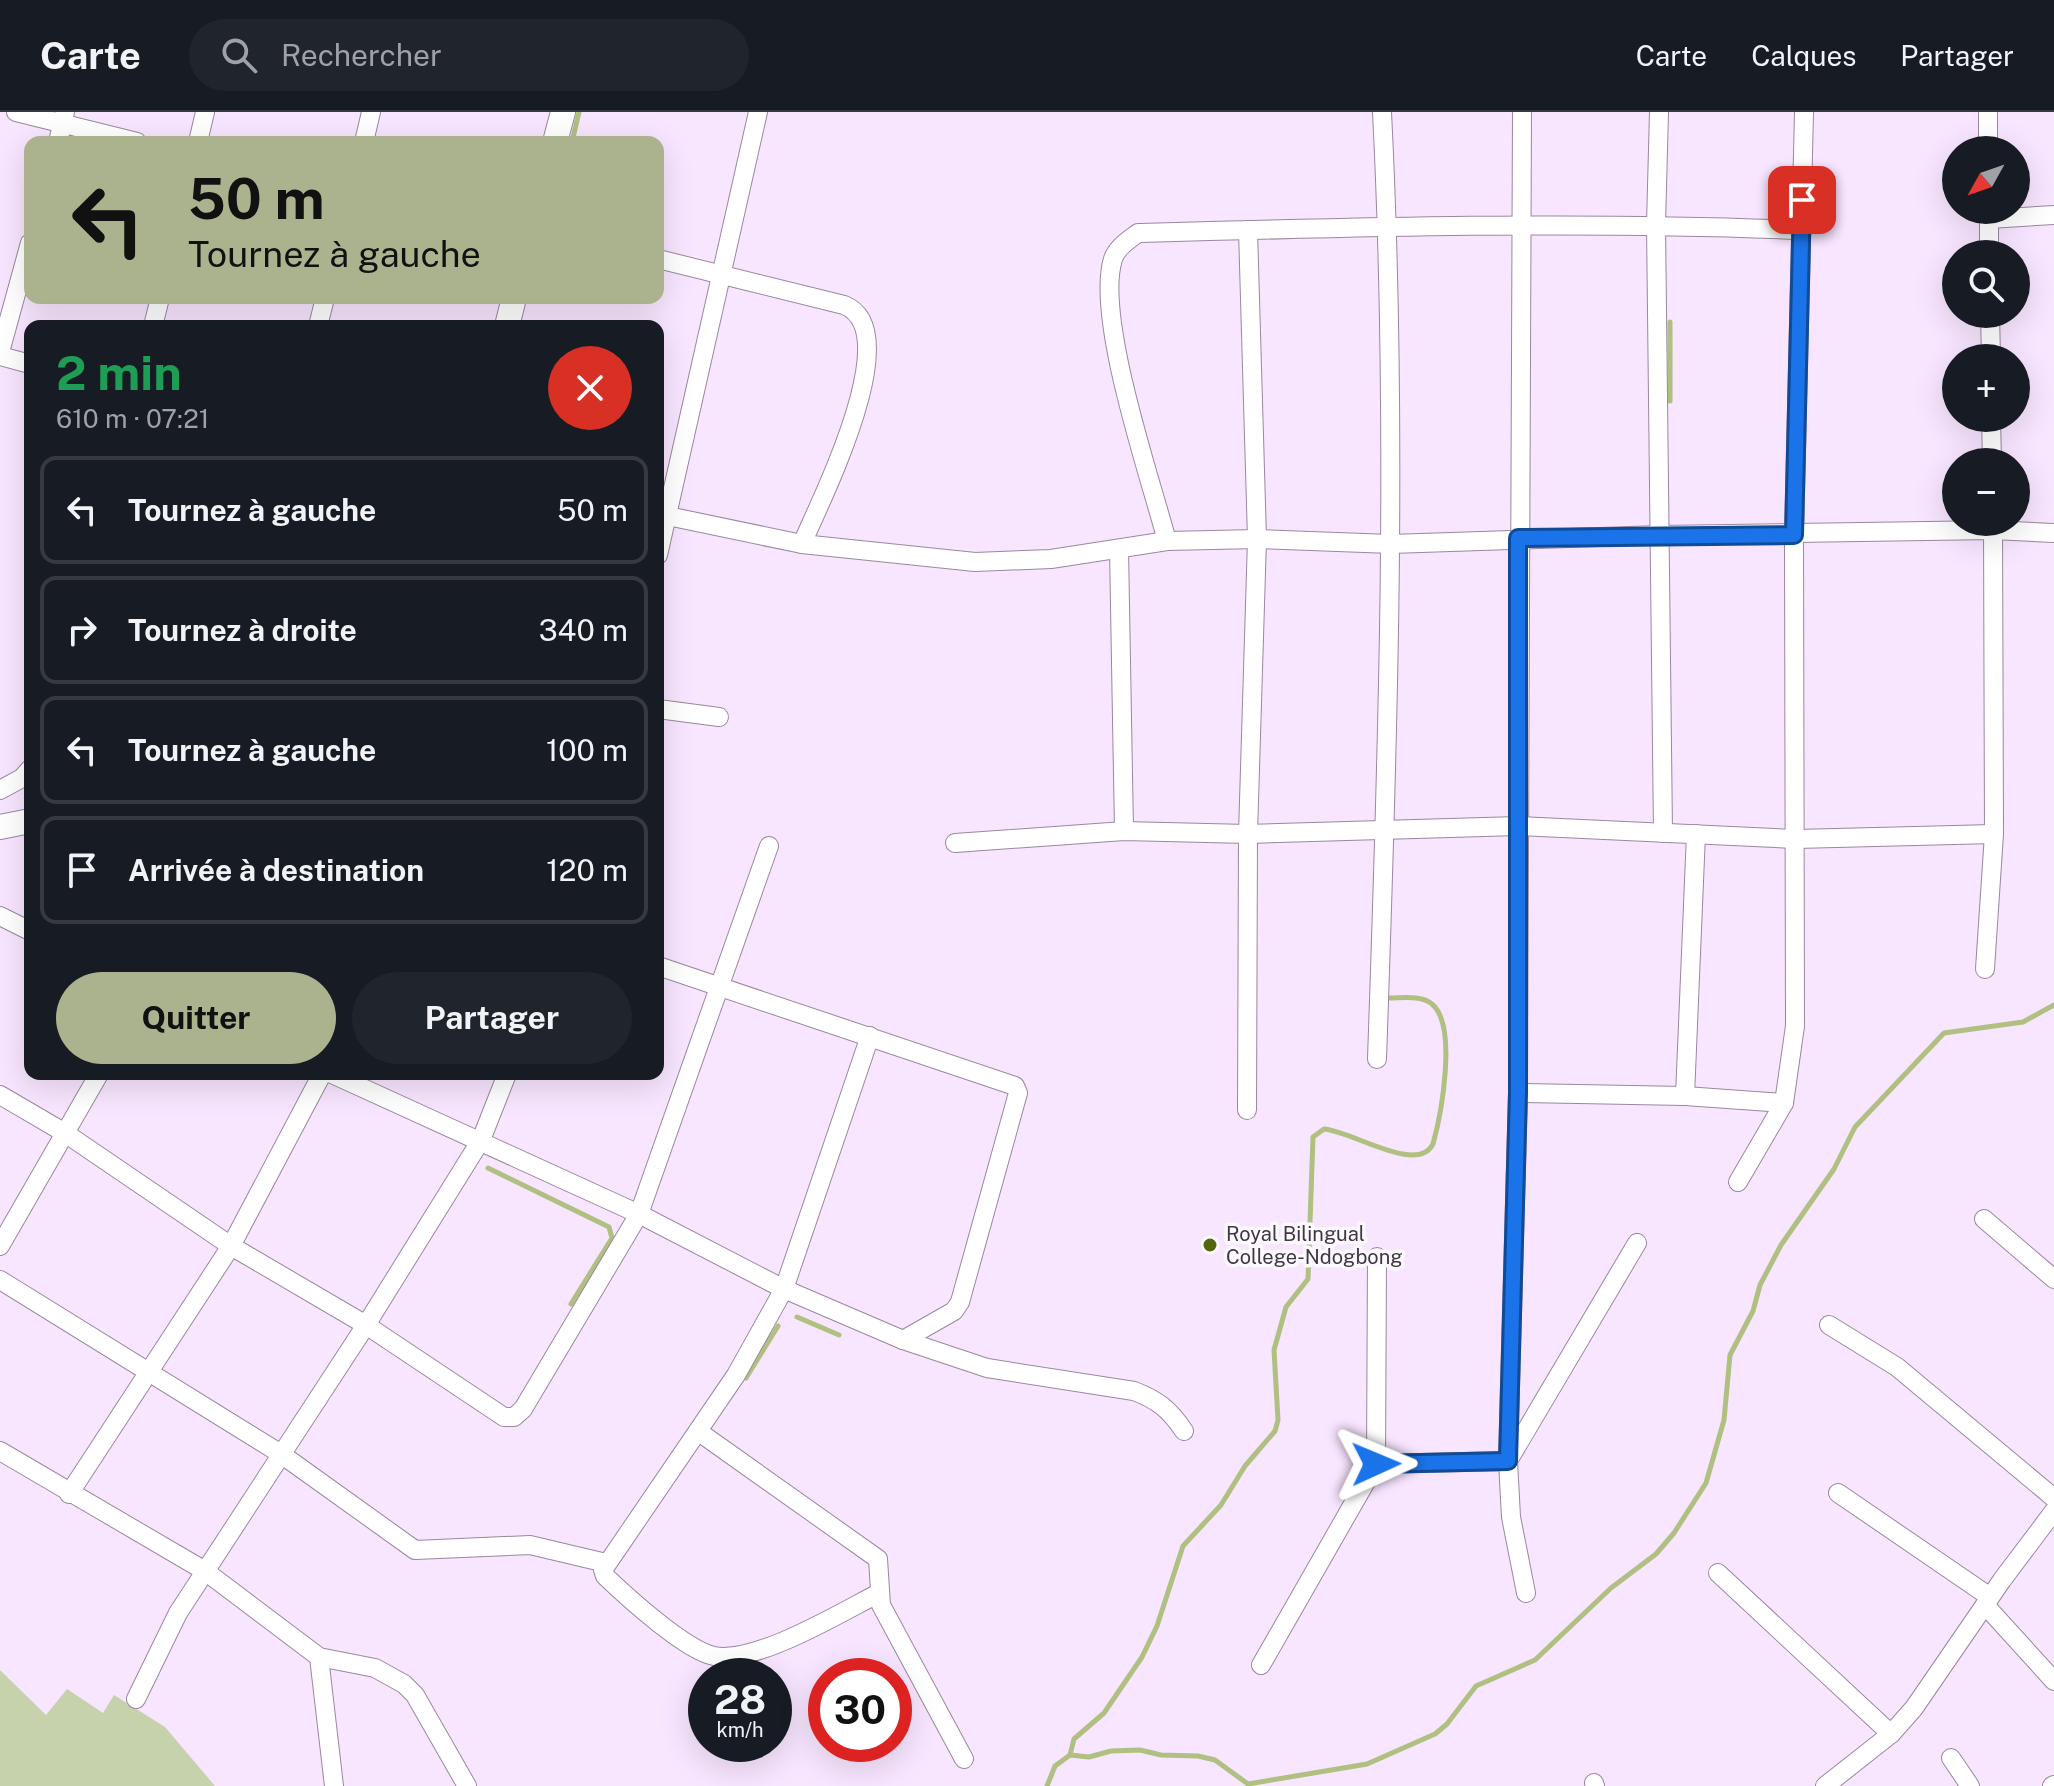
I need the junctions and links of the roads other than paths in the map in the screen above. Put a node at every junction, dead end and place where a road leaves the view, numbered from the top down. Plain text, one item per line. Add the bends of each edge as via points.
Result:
1 (16, 112) edge
2 (205, 112) edge
3 (371, 112) edge
4 (563, 112) edge
5 (758, 112) edge
6 (1382, 112) edge
7 (1522, 112) edge
8 (1659, 112) edge
9 (1804, 112) edge
10 (1988, 112) edge
11 (62, 126) edge
12 (109, 136) edge
13 (199, 136) edge
14 (365, 136) edge
15 (557, 136) edge
16 (1988, 136) edge
17 (2030, 215) edge
18 (2054, 215) edge
19 (1656, 224) junction
20 (1520, 225) junction
21 (1387, 226) junction
22 (1248, 230) junction
23 (1801, 230) junction
24 (664, 260) edge
25 (24, 265) edge
26 (724, 273) junction
27 (0, 354) edge
28 (24, 362) edge
29 (664, 511) edge
30 (664, 515) edge
31 (1942, 528) edge
32 (2030, 530) edge
33 (2054, 533) edge
34 (1660, 535) junction
35 (1794, 535) junction
36 (1993, 536) edge
37 (1518, 538) junction
38 (1257, 539) junction
39 (1167, 541) junction
40 (802, 544) junction
41 (1391, 544) junction
42 (1119, 549) junction
43 (664, 710) edge
44 (719, 717) dead end
45 (24, 776) edge
46 (0, 790) edge
47 (24, 822) edge
48 (1518, 826) junction
49 (0, 827) edge
50 (1124, 831) junction
51 (1385, 832) junction
52 (1663, 833) junction
53 (1248, 834) junction
54 (1696, 834) junction
55 (1994, 834) junction
56 (1796, 839) junction
57 (955, 843) dead end
58 (769, 846) dead end
59 (0, 916) edge
60 (24, 928) edge
61 (664, 968) edge
62 (1985, 969) dead end
63 (718, 986) junction
64 (870, 1036) junction
65 (1377, 1059) dead end
66 (96, 1080) edge
67 (319, 1080) edge
68 (346, 1080) edge
69 (505, 1080) edge
70 (1518, 1093) junction
71 (0, 1095) edge
72 (1685, 1096) junction
73 (1784, 1103) junction
74 (1247, 1110) dead end
75 (65, 1133) junction
76 (481, 1140) junction
77 (1738, 1182) dead end
78 (639, 1214) junction
79 (1984, 1219) dead end
80 (1637, 1243) dead end
81 (0, 1246) edge
82 (231, 1246) junction
83 (1377, 1257) dead end
84 (2054, 1279) edge
85 (0, 1280) edge
86 (784, 1289) junction
87 (366, 1325) junction
88 (1829, 1325) dead end
89 (903, 1340) junction
90 (147, 1374) junction
91 (1184, 1431) dead end
92 (699, 1432) junction
93 (0, 1451) edge
94 (281, 1454) junction
95 (1508, 1461) junction
96 (1376, 1464) junction
97 (1838, 1493) dead end
98 (69, 1494) junction
99 (2054, 1498) edge
100 (2054, 1511) edge
101 (606, 1563) junction
102 (205, 1571) junction
103 (1718, 1573) dead end
104 (879, 1593) junction
105 (1526, 1593) dead end
106 (1987, 1601) junction
107 (319, 1657) junction
108 (1261, 1665) dead end
109 (2054, 1681) edge
110 (136, 1699) dead end
111 (1891, 1734) junction
112 (1951, 1758) dead end
113 (964, 1759) dead end
114 (334, 1786) edge
115 (467, 1786) edge
116 (1825, 1786) edge
117 (1970, 1786) edge

1 - 11 street
2 - 13 street
3 - 14 street
4 - 15 main road
5 - 26 street
6 - 21 street
7 - 20 street
8 - 19 street
9 - 23 street
10 - 16 street
11 - 12 street
17 - 18 street
19 - 20 street
19 - 23 street
19 - 34 street
20 - 21 street
20 - 37 street
21 - 22 street
21 - 41 street
22 - 38 street
22 - 39 street via 1138,233 1113,258 1109,297 1114,338
23 - 35 street
24 - 26 street
25 - 27 street
26 - 29 street
26 - 40 street via 854,308 866,329 855,419
27 - 28 street
30 - 40 street
31 - 35 street
32 - 33 street
34 - 35 street
34 - 37 street
34 - 52 street
35 - 56 street
36 - 55 street
37 - 41 street
37 - 48 street
38 - 39 street
38 - 41 street
38 - 53 street
39 - 42 street
40 - 42 street via 975,562
41 - 51 street
42 - 50 street
43 - 44 street
45 - 46 street
47 - 49 main road
48 - 51 street
48 - 52 street
48 - 70 street
50 - 53 street
50 - 57 street
51 - 53 street
51 - 65 street
52 - 54 street
53 - 74 street
54 - 56 street
54 - 72 street
55 - 56 street
55 - 62 street
56 - 73 street via 1795,1026
58 - 63 street
59 - 60 street
61 - 63 street
63 - 64 street
63 - 78 street
64 - 86 street
64 - 89 street via 1009,1081 1018,1093 960,1302 954,1311
66 - 75 street
67 - 82 street
68 - 76 street
69 - 76 street
70 - 72 street
70 - 95 street
71 - 75 street
72 - 73 street
73 - 77 street
75 - 81 street
75 - 82 street
76 - 78 street
76 - 87 street
78 - 86 street
78 - 87 street via 514,1417 504,1417
79 - 84 street
80 - 95 street
82 - 87 street
82 - 90 street
83 - 96 street
85 - 90 street
86 - 89 street
86 - 92 street
87 - 94 street
88 - 99 street via 1897,1367
89 - 91 street via 966,1364 1134,1391 1156,1399
90 - 94 street
90 - 98 street
92 - 101 street
92 - 104 street via 873,1553 881,1565
93 - 98 street
94 - 101 street via 415,1550 530,1545
94 - 102 street
95 - 96 street
95 - 105 street via 1511,1517
96 - 108 street
97 - 106 street
98 - 102 street
100 - 106 street
101 - 104 street via 605,1576 631,1601 704,1653 720,1656 776,1644
102 - 107 street
102 - 110 street
103 - 111 street
104 - 113 street via 890,1624
106 - 109 street
106 - 111 street
107 - 114 street
107 - 115 street via 375,1668 404,1684
111 - 116 street
112 - 117 street

